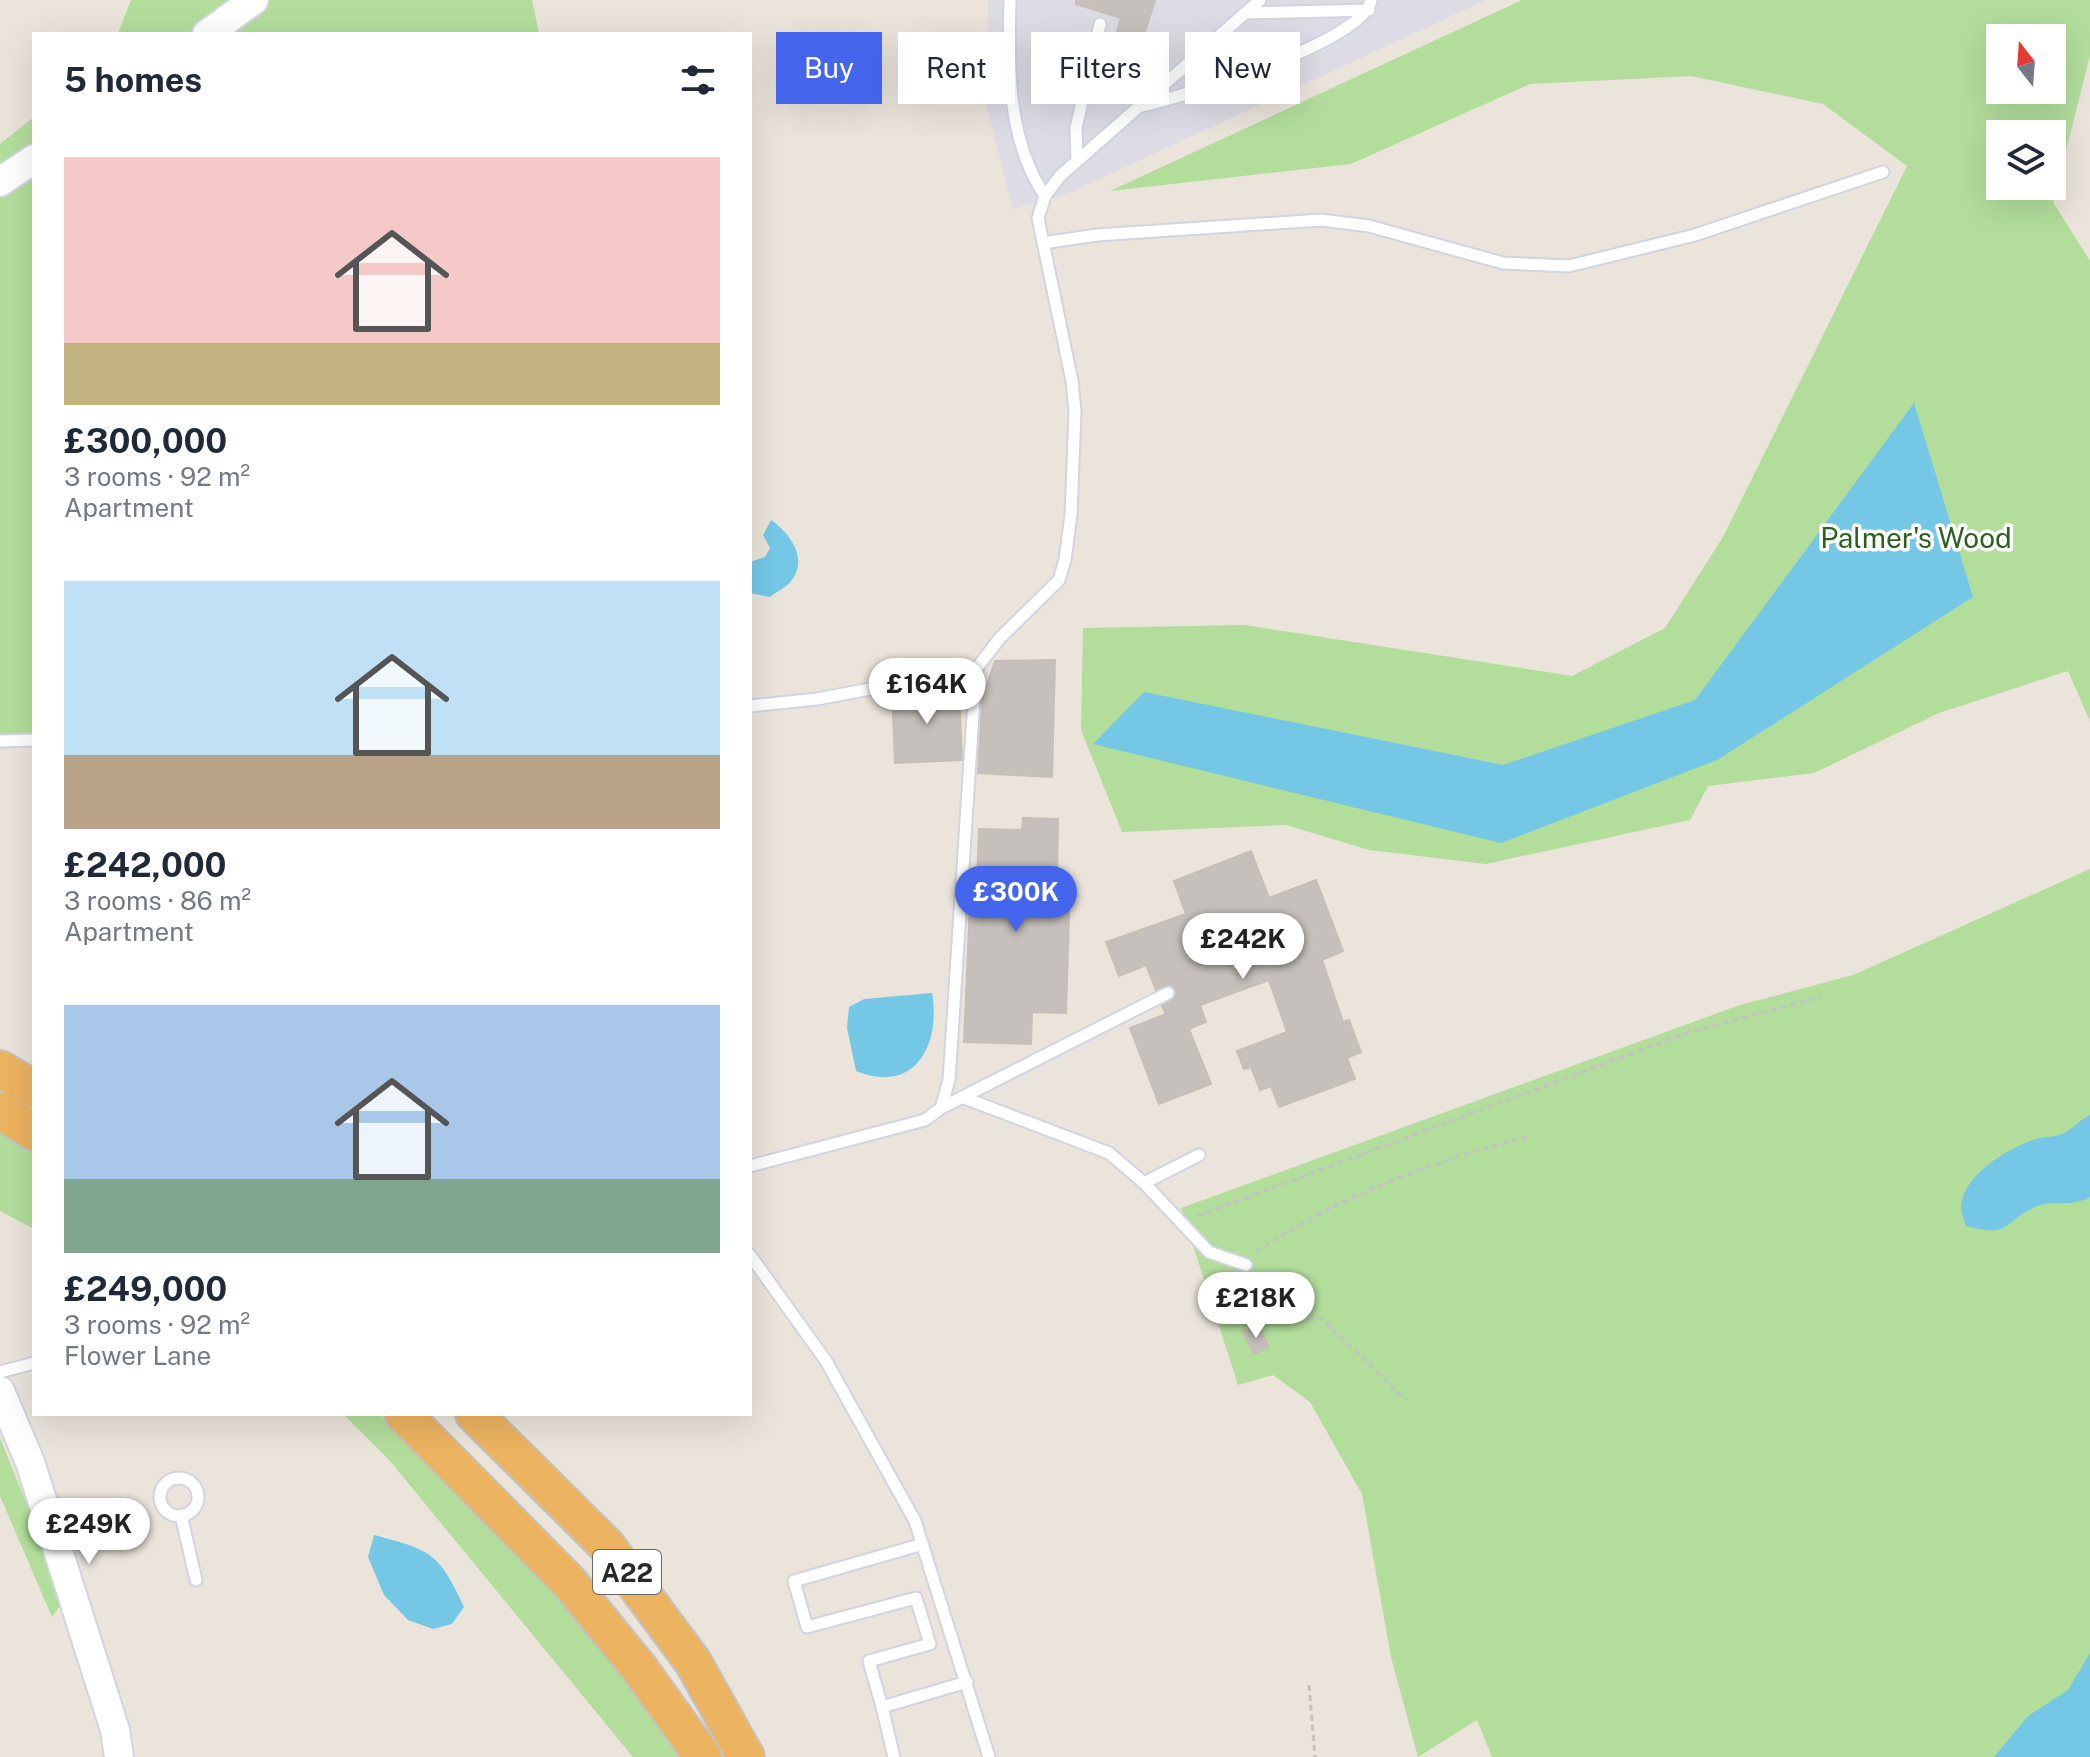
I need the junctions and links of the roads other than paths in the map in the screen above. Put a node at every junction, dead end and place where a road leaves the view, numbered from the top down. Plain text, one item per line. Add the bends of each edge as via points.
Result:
1 (254, 0) edge
2 (1010, 0) edge
3 (1260, 0) edge
4 (1370, 5) edge
5 (1246, 13) junction
6 (1100, 24) dead end
7 (210, 32) edge
8 (1138, 107) junction
9 (32, 160) edge
10 (1077, 160) junction
11 (1883, 172) dead end
12 (0, 182) edge
13 (1045, 196) junction
14 (1043, 243) junction
15 (976, 669) junction
16 (752, 706) edge
17 (32, 740) edge
18 (0, 741) edge
19 (1168, 993) dead end
20 (0, 1069) edge
21 (32, 1088) edge
22 (962, 1097) junction
23 (941, 1108) junction
24 (0, 1111) edge
25 (32, 1131) edge
26 (1199, 1155) dead end
27 (752, 1165) edge
28 (1144, 1183) junction
29 (752, 1258) edge
30 (1246, 1265) road end
31 (32, 1364) edge
32 (0, 1372) edge
33 (0, 1391) edge
34 (405, 1416) edge
35 (476, 1416) edge
36 (181, 1515) dead end
37 (923, 1544) junction
38 (196, 1580) dead end
39 (967, 1682) junction
40 (882, 1707) junction
41 (119, 1757) edge
42 (703, 1757) edge
43 (746, 1757) edge
44 (894, 1757) edge
45 (989, 1757) edge

1 - 7 street
2 - 13 lane via 1016,133 1028,171
3 - 5 lane
4 - 5 lane
4 - 8 lane via 1342,34 1193,93
5 - 8 lane
6 - 10 lane via 1076,128
8 - 10 lane
9 - 12 street
10 - 13 lane
11 - 14 lane via 1695,235 1569,266 1503,263 1369,226 1321,220
13 - 14 lane via 1038,218
14 - 15 lane via 1075,412 1065,560 1059,580
15 - 16 lane
15 - 23 lane via 949,1080
17 - 18 lane
19 - 22 lane
20 - 21 highway
22 - 23 lane
22 - 28 lane via 1109,1153
23 - 27 lane via 925,1120
24 - 25 highway
26 - 28 lane
28 - 30 lane via 1209,1252
29 - 37 lane via 826,1361
31 - 32 lane
33 - 41 street via 30,1462
34 - 42 highway, A22 via 569,1582
35 - 43 highway, A22 via 606,1545 693,1662
36 - 38 lane
37 - 39 lane
37 - 40 lane via 794,1581 807,1627 916,1598 930,1644 869,1661
39 - 40 lane
39 - 45 lane
40 - 44 lane

